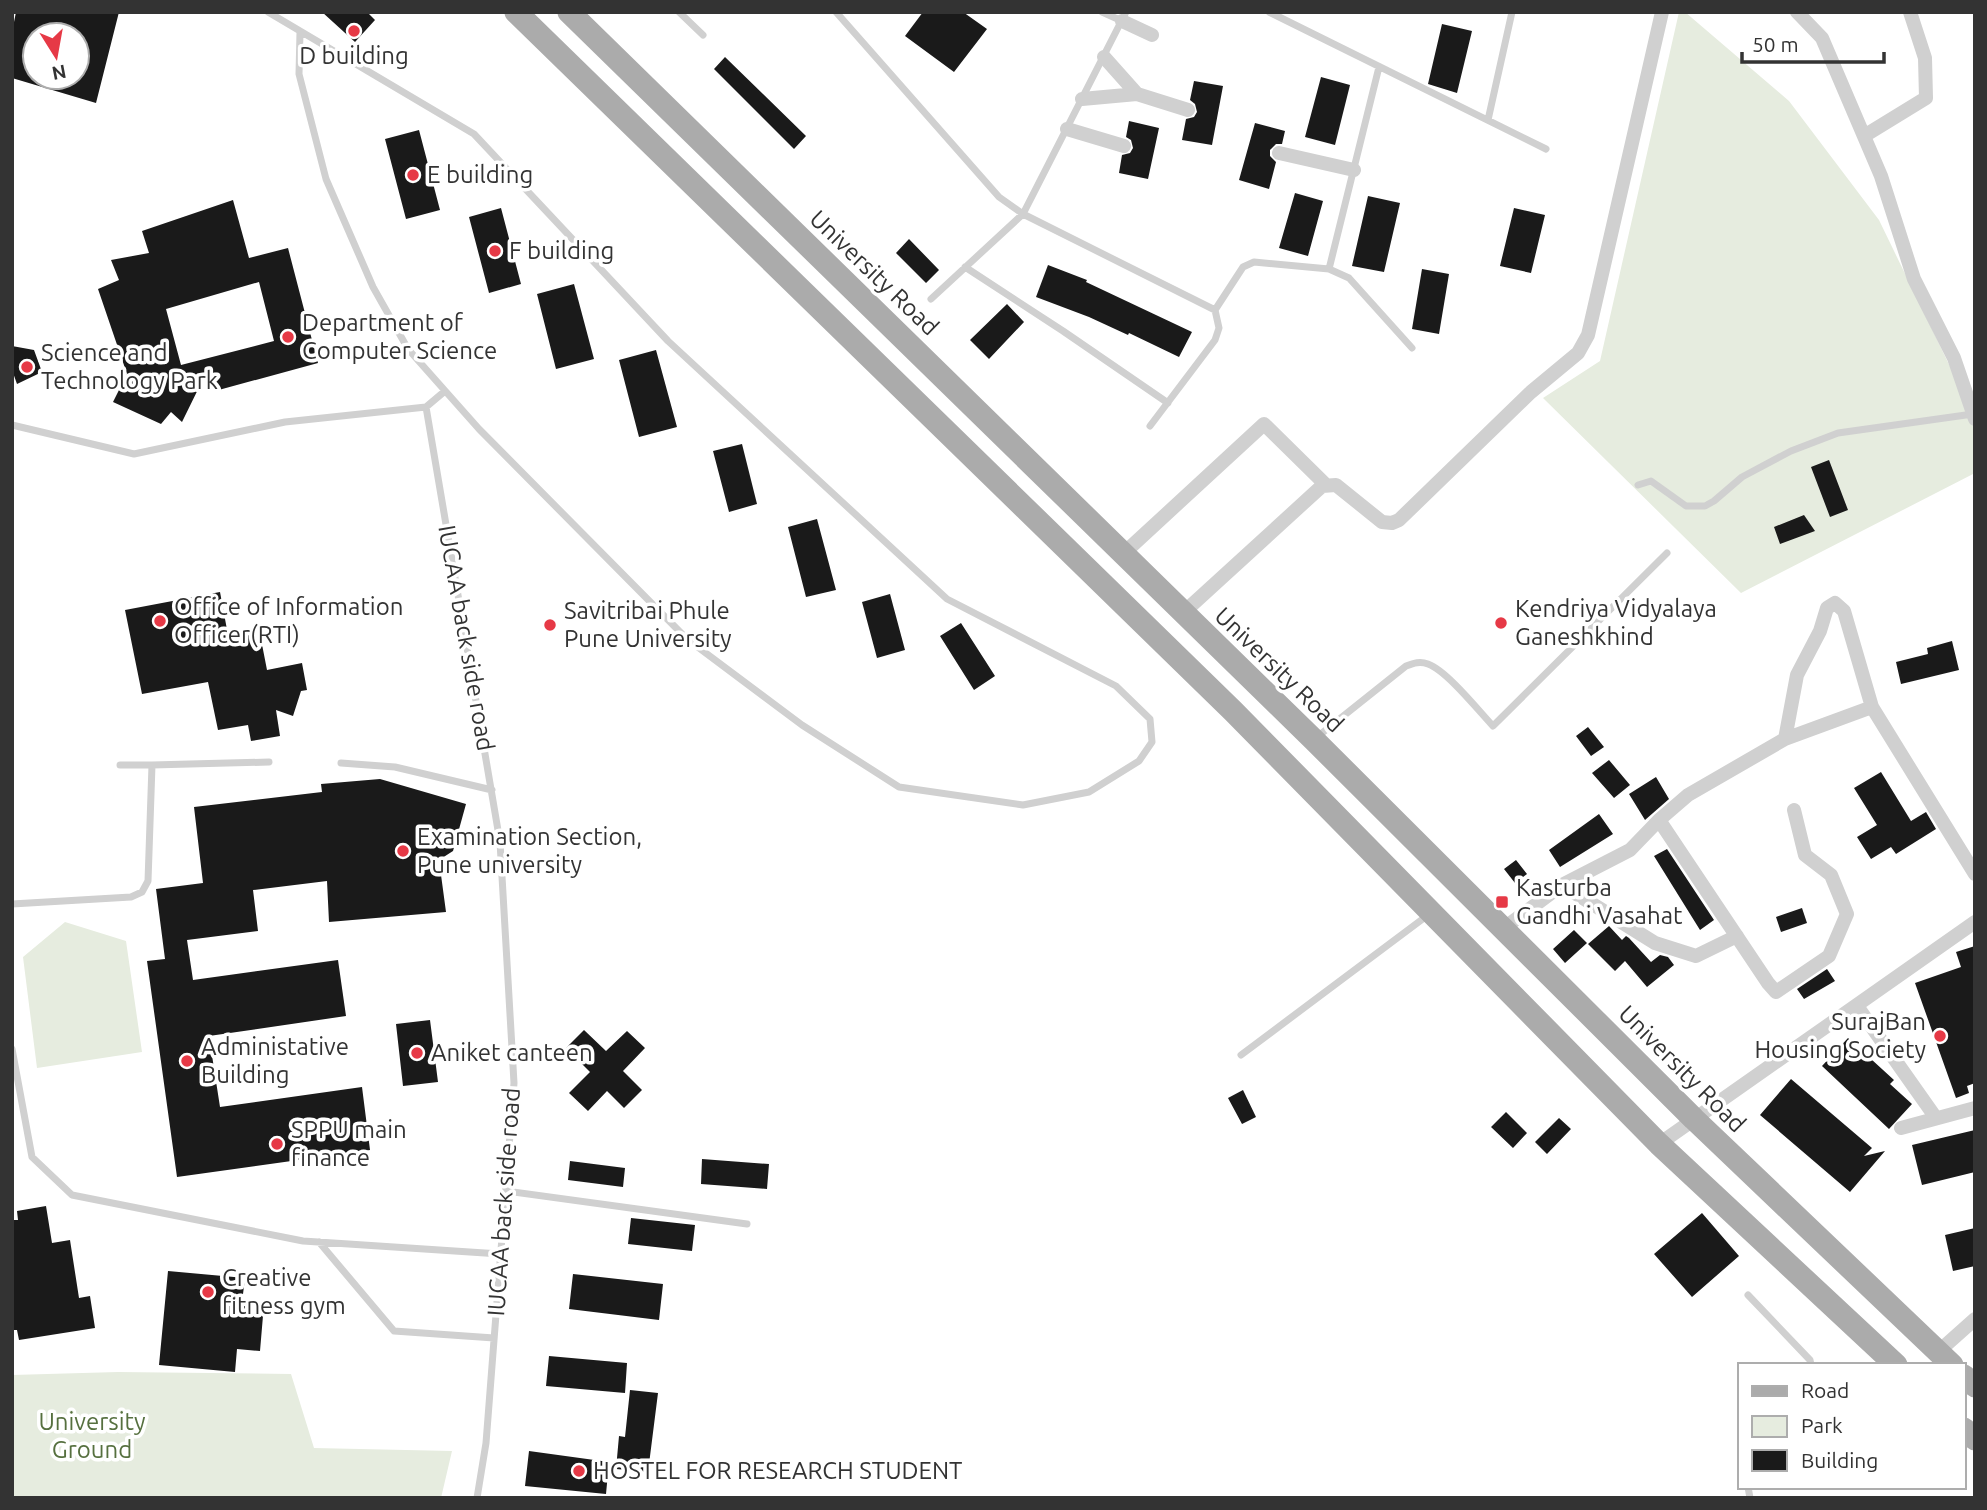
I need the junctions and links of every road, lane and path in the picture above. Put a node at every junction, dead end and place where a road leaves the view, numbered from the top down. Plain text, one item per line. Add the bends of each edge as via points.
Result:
1 (268, 12) edge
2 (516, 12) edge
3 (569, 12) edge
4 (679, 12) edge
5 (836, 12) edge
6 (1102, 12) edge
7 (1269, 12) edge
8 (1511, 12) edge
9 (1662, 12) edge
10 (1797, 12) edge
11 (1819, 12) edge
12 (1910, 12) edge
13 (1124, 17) edge
14 (1812, 28) junction
15 (300, 32) junction
16 (1152, 35) dead end
17 (703, 36) dead end
18 (1104, 57) junction
19 (1379, 66) junction
20 (1137, 94) junction
21 (1082, 99) junction
22 (1188, 110) dead end
23 (1488, 120) junction
24 (1067, 129) junction
25 (1864, 136) junction
26 (1124, 146) dead end
27 (1546, 149) dead end
28 (1279, 153) dead end
29 (1354, 170) junction
30 (1023, 214) junction
31 (965, 267) junction
32 (1329, 269) junction
33 (931, 299) dead end
34 (1215, 310) junction
35 (1412, 348) dead end
36 (445, 391) junction
37 (1168, 403) junction
38 (426, 407) junction
39 (1974, 416) edge
40 (12, 425) edge
41 (1150, 426) dead end
42 (1326, 485) junction
43 (1638, 485) dead end
44 (1667, 553) dead end
45 (1123, 554) junction
46 (1183, 613) junction
47 (1872, 707) junction
48 (1785, 739) junction
49 (1314, 740) junction
50 (269, 762) dead end
51 (341, 763) dead end
52 (120, 765) dead end
53 (152, 765) junction
54 (492, 790) junction
55 (1794, 810) dead end
56 (1659, 820) junction
57 (1975, 874) edge
58 (1562, 885) junction
59 (12, 904) edge
60 (1432, 913) junction
61 (1975, 922) edge
62 (1504, 928) junction
63 (1737, 936) junction
64 (1857, 1006) junction
65 (12, 1049) edge
66 (1241, 1055) dead end
67 (1975, 1108) edge
68 (1936, 1118) junction
69 (1694, 1119) junction
70 (1901, 1128) dead end
71 (1660, 1144) junction
72 (506, 1191) junction
73 (747, 1224) dead end
74 (319, 1242) junction
75 (500, 1254) junction
76 (1748, 1295) dead end
77 (1975, 1319) edge
78 (494, 1338) junction
79 (1945, 1358) edge
80 (1811, 1363) edge
81 (1894, 1363) edge
82 (477, 1498) edge

1 - 15 lane
2 - 60 main road via 1233,711
3 - 45 main road, University Road
4 - 17 lane
5 - 30 lane via 999,197
6 - 13 lane
7 - 19 lane
8 - 23 lane
9 - 42 street via 1584,344 1578,353 1396,522 1382,522 1340,488
10 - 14 street
11 - 14 street
12 - 25 street via 1925,58 1926,98
13 - 16 street
13 - 18 lane
14 - 25 street via 1822,38
15 - 36 lane via 299,74 326,179 379,298 408,349
15 - 36 lane via 474,134 668,341 947,599 1116,686 1150,719 1152,742 1139,761 1089,792 1023,805 899,787 802,724 687,639
18 - 20 street
18 - 21 lane
19 - 23 lane
19 - 29 lane
20 - 21 street
20 - 22 street
21 - 24 lane
23 - 27 lane
24 - 26 street
24 - 30 lane
25 - 39 street via 1914,279 1954,358
28 - 29 street
29 - 32 lane
30 - 31 lane
30 - 34 lane
31 - 33 lane
31 - 37 lane
32 - 34 lane via 1254,262 1244,267
32 - 35 lane via 1349,278
34 - 37 lane via 1219,328 1215,340
36 - 38 lane
37 - 41 lane
38 - 40 lane via 285,422 134,454
38 - 54 lane, IUCAA back side road
39 - 43 lane via 1838,433 1742,477 1705,506 1686,506 1651,481
42 - 45 street via 1264,424
42 - 46 street
44 - 49 lane via 1493,726 1447,679 1418,662 1406,666
45 - 46 main road, University Road
46 - 49 main road, University Road
47 - 48 street
47 - 48 street via 1844,611 1835,603 1827,608 1797,675
47 - 57 street
48 - 56 street via 1688,795
49 - 62 main road, University Road
50 - 53 lane
51 - 54 lane via 395,767
52 - 53 lane
53 - 59 lane via 150,857 142,892 131,897
54 - 72 lane, IUCAA back side road via 500,842 514,1083
55 - 63 street via 1805,855 1831,875 1847,914 1829,956 1776,992
56 - 58 street via 1630,850
56 - 63 street
58 - 62 street
58 - 63 street via 1655,943 1696,956
60 - 66 lane
60 - 71 main road
61 - 64 street
62 - 69 main road, University Road
64 - 68 street
64 - 69 street
65 - 74 lane via 32,1157 72,1195
67 - 68 street
68 - 70 street
69 - 71 street
69 - 79 main road, University Road
71 - 81 main road
72 - 73 lane
72 - 75 lane, IUCAA back side road
74 - 75 lane
74 - 78 lane via 394,1331
75 - 78 lane, IUCAA back side road
76 - 80 lane
77 - 79 street
78 - 82 lane, IUCAA back side road

